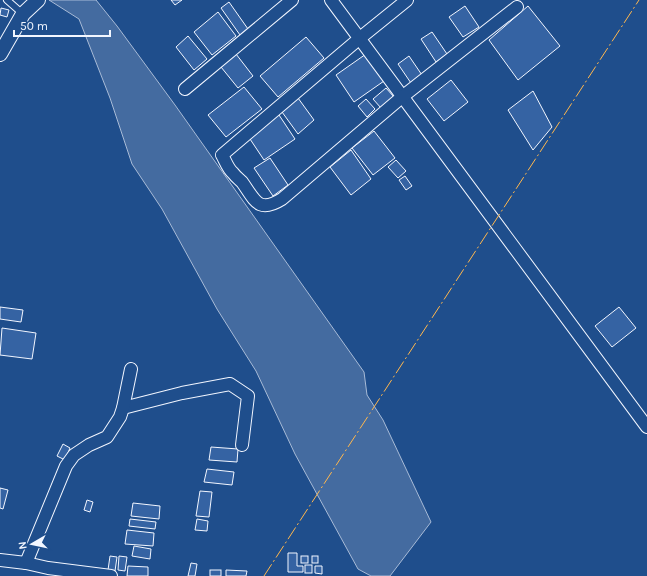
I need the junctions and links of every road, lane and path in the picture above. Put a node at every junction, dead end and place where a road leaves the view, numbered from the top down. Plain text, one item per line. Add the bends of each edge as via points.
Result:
1 (7, 0) edge
2 (38, 0) edge
3 (292, 0) edge
4 (331, 0) edge
5 (407, 0) edge
6 (517, 7) dead end
7 (23, 14) junction
8 (360, 38) junction
9 (0, 54) edge
10 (184, 89) dead end
11 (402, 97) junction
12 (131, 368) dead end
13 (123, 408) junction
14 (647, 427) edge
15 (242, 445) dead end
16 (0, 560) edge
17 (26, 563) junction
18 (85, 574) edge
19 (111, 576) edge

1 - 7 lane
2 - 7 street
3 - 10 street
4 - 8 street
5 - 8 street
6 - 11 street
7 - 9 street
8 - 11 street
8 - 11 street via 222,155 232,172 256,202 264,206 274,204
11 - 14 street
12 - 13 street
13 - 15 street via 230,384 248,396
13 - 17 street via 107,437 74,455 66,466
16 - 17 street
17 - 18 street
18 - 19 street

